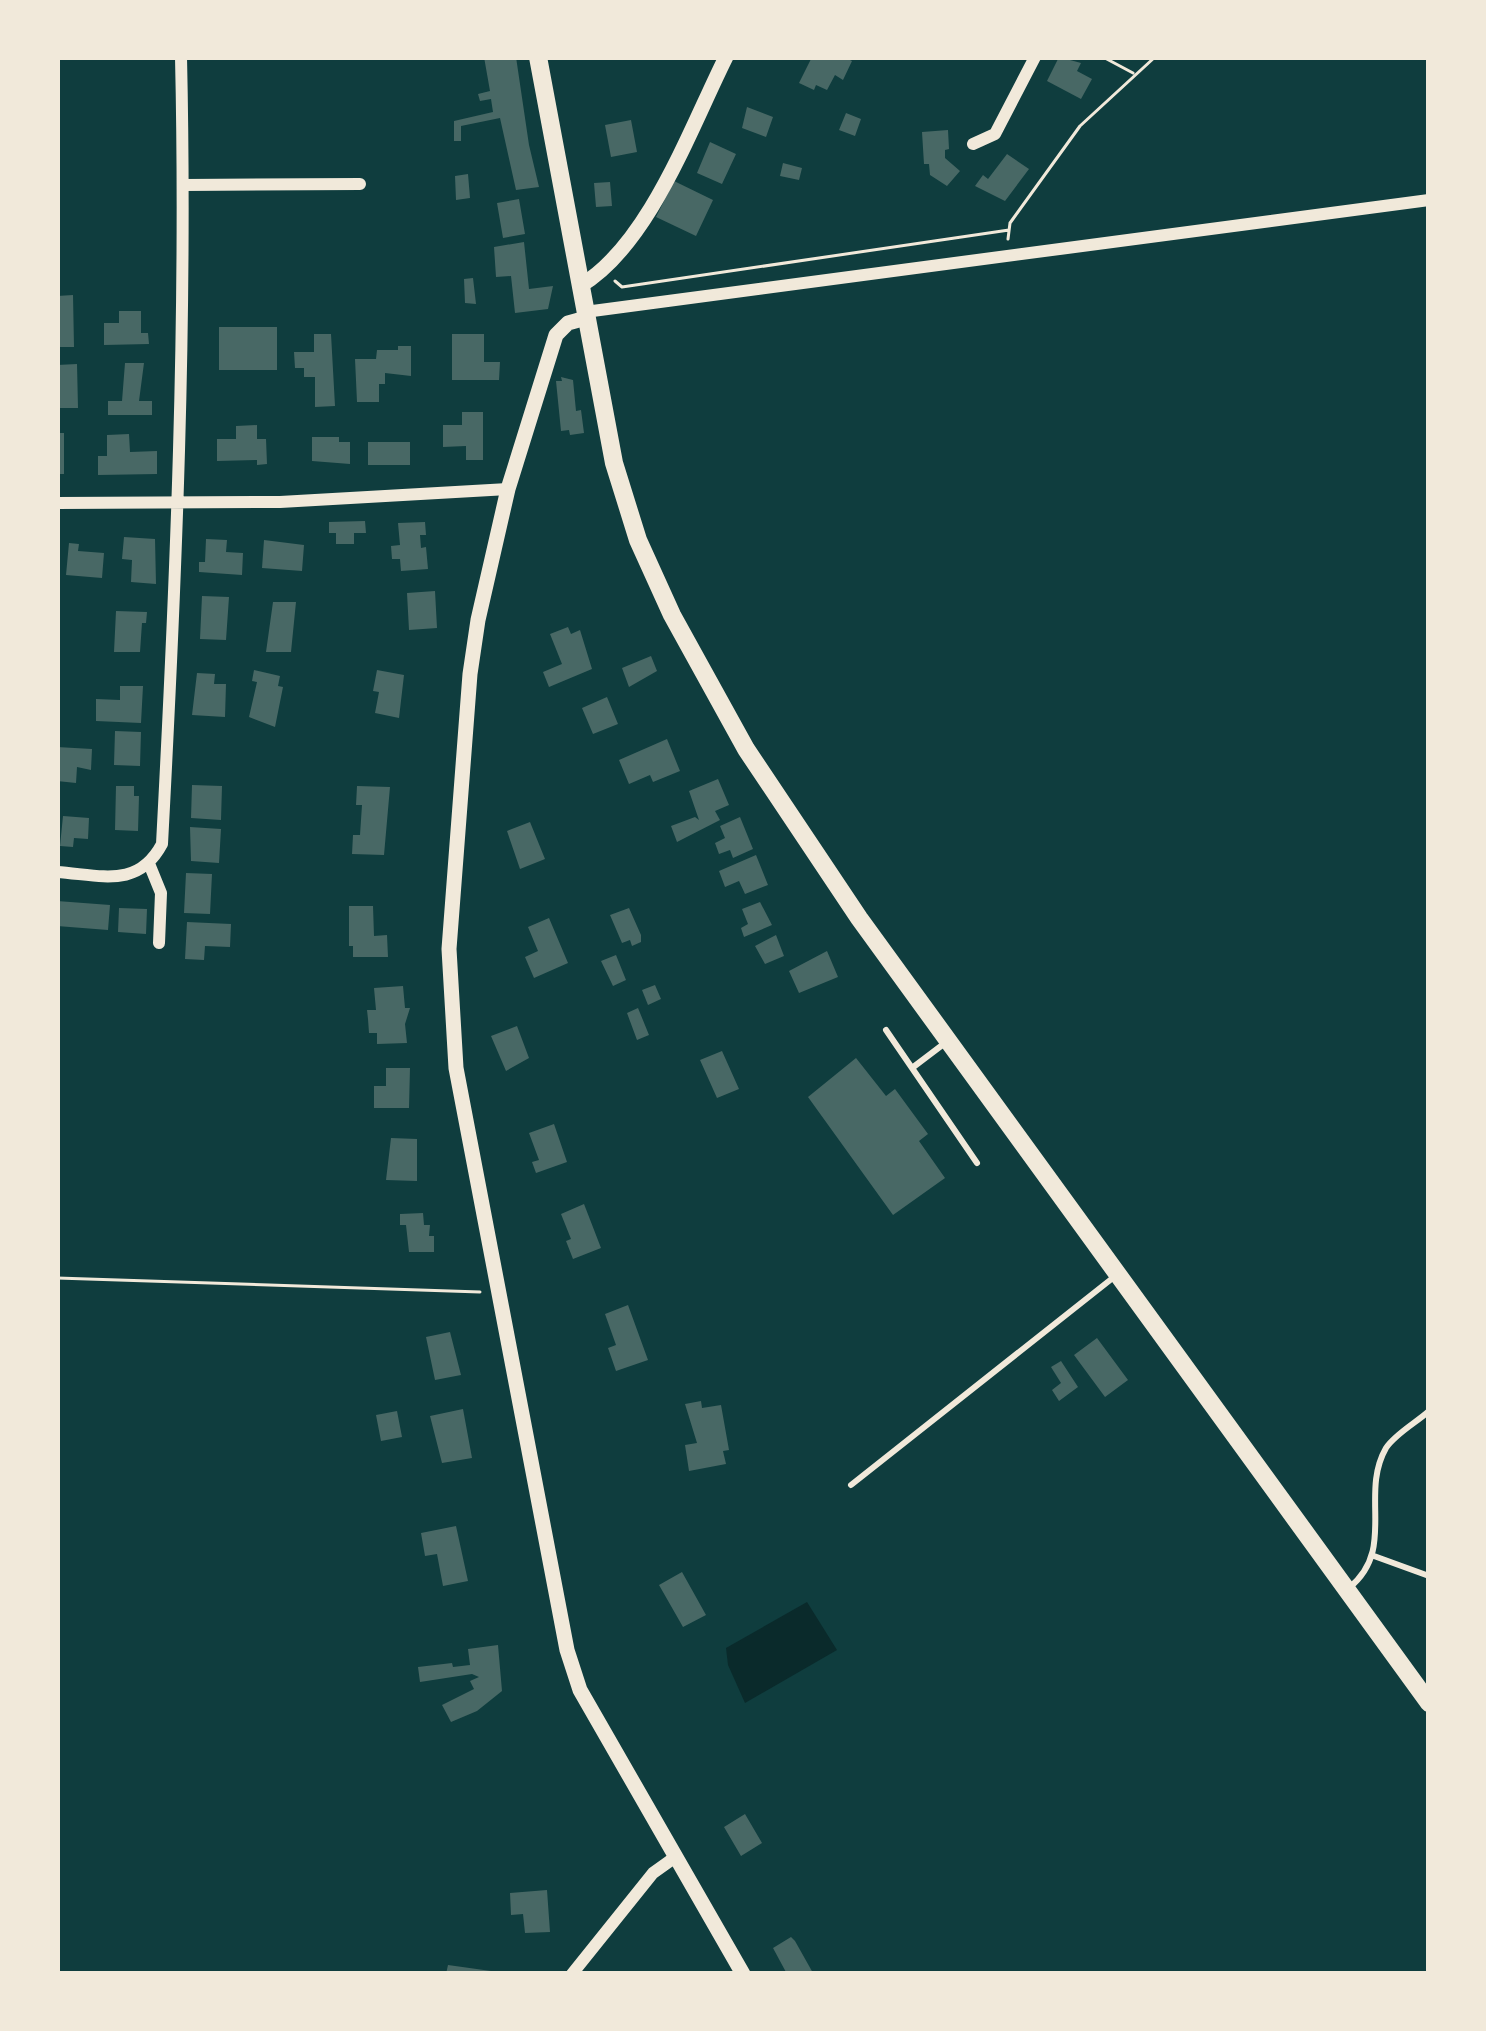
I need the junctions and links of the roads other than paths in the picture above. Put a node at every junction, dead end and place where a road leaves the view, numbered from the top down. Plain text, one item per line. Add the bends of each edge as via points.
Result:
1 (182, 57) edge
2 (538, 57) edge
3 (726, 57) edge
4 (1035, 57) edge
5 (973, 145) dead end
6 (360, 184) dead end
7 (184, 185) junction
8 (1429, 200) edge
9 (580, 286) junction
10 (585, 315) junction
11 (508, 489) junction
12 (178, 501) junction
13 (57, 503) edge
14 (150, 866) junction
15 (57, 872) edge
16 (159, 943) dead end
17 (886, 1030) dead end
18 (948, 1041) junction
19 (912, 1068) junction
20 (977, 1163) dead end
21 (1117, 1275) junction
22 (1429, 1411) edge
23 (851, 1485) dead end
24 (1374, 1556) junction
25 (1429, 1576) edge
26 (1346, 1590) junction
27 (1429, 1703) edge
28 (674, 1858) junction
29 (572, 1974) edge
30 (743, 1974) edge

1 - 7 street
2 - 9 main road
3 - 9 street via 643,222 619,257
4 - 5 street via 994,134
6 - 7 street
7 - 12 street
8 - 10 street
9 - 10 main road
10 - 11 street via 556,335
10 - 18 main road via 614,463 672,616 746,748
11 - 12 street
11 - 28 street via 470,674 449,949 456,1068 567,1651 580,1690
12 - 13 street
12 - 14 street via 162,844
14 - 15 street via 123,877
14 - 16 street via 161,893
17 - 19 lane
18 - 19 lane
18 - 21 main road
19 - 20 lane
21 - 23 lane
21 - 26 main road
22 - 24 lane via 1387,1447 1376,1482
24 - 25 lane
24 - 26 lane
26 - 27 main road
28 - 29 street
28 - 30 street

